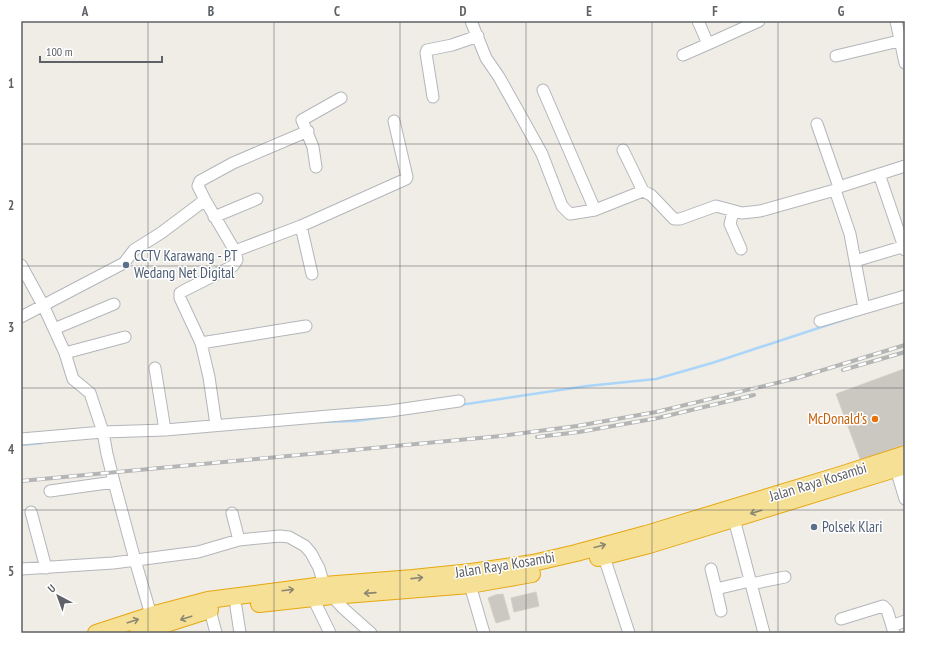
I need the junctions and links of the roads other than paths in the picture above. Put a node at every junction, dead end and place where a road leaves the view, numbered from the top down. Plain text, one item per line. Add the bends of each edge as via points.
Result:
1 (471, 21) edge
2 (698, 21) edge
3 (759, 21) edge
4 (896, 21) edge
5 (478, 36) junction
6 (899, 41) junction
7 (708, 44) junction
8 (684, 55) dead end
9 (836, 56) dead end
10 (905, 63) edge
11 (543, 90) dead end
12 (433, 97) dead end
13 (341, 98) dead end
14 (394, 121) dead end
15 (817, 124) dead end
16 (308, 131) junction
17 (623, 150) dead end
18 (905, 166) edge
19 (316, 167) dead end
20 (879, 174) junction
21 (837, 189) junction
22 (642, 191) junction
23 (257, 198) dead end
24 (205, 200) junction
25 (595, 210) junction
26 (733, 212) junction
27 (214, 216) junction
28 (300, 226) junction
29 (905, 248) edge
30 (741, 249) dead end
31 (236, 250) junction
32 (856, 261) junction
33 (21, 266) edge
34 (312, 274) dead end
35 (905, 296) edge
36 (114, 304) dead end
37 (43, 305) junction
38 (864, 308) junction
39 (21, 317) edge
40 (820, 320) dead end
41 (306, 326) dead end
42 (54, 329) junction
43 (125, 337) dead end
44 (201, 343) junction
45 (65, 353) junction
46 (155, 368) dead end
47 (459, 401) dead end
48 (216, 425) junction
49 (165, 430) junction
50 (104, 434) junction
51 (21, 439) edge
52 (905, 454) edge
53 (893, 467) edge
54 (114, 482) junction
55 (50, 491) dead end
56 (905, 499) edge
57 (32, 512) dead end
58 (232, 513) dead end
59 (734, 519) junction
60 (239, 540) junction
61 (604, 557) junction
62 (135, 560) junction
63 (46, 568) junction
64 (21, 569) edge
65 (711, 569) dead end
66 (785, 577) dead end
67 (751, 583) junction
68 (470, 585) junction
69 (716, 589) junction
70 (328, 590) junction
71 (313, 598) junction
72 (236, 607) junction
73 (210, 610) junction
74 (721, 611) dead end
75 (151, 615) junction
76 (841, 619) dead end
77 (905, 621) edge
78 (893, 629) edge
79 (142, 632) edge
80 (96, 633) edge
81 (216, 633) edge
82 (240, 633) edge
83 (330, 633) edge
84 (372, 633) edge
85 (484, 633) edge
86 (629, 633) edge
87 (764, 633) edge

1 - 5 street
2 - 7 street
3 - 7 street
4 - 6 street
5 - 12 street via 427,50
5 - 25 street via 486,58 542,154 564,208 570,214
6 - 9 street
6 - 10 street
7 - 8 street
11 - 25 street
13 - 16 street via 303,118 302,121
14 - 28 street via 406,178
15 - 21 street
16 - 19 street
16 - 24 street via 233,163 200,181 198,186
17 - 22 street
18 - 20 street
20 - 21 street
20 - 29 street
21 - 26 street via 760,211
21 - 32 street
22 - 25 street
22 - 26 street via 651,195 674,219 716,206
23 - 27 street
24 - 27 street
24 - 37 street via 134,250 124,263
26 - 30 street via 731,227
27 - 31 street
28 - 31 street
28 - 34 street
29 - 32 street
31 - 44 street via 237,260 233,266 180,294
32 - 38 street
33 - 37 street
35 - 38 street
36 - 42 street
37 - 39 street
37 - 42 street
38 - 40 street
41 - 44 street
42 - 45 street
43 - 45 street
44 - 48 street
45 - 50 street via 73,380 90,393
46 - 49 street
47 - 48 street via 390,411
48 - 49 street
49 - 50 street
50 - 51 street
50 - 54 street
52 - 53 highway, Jalan Raya Kosambi
53 - 56 street
53 -> 59 highway, Jalan Raya Kosambi
70 -> 53 highway, Jalan Raya Kosambi via 533,563
54 - 55 street
54 - 62 street
57 - 63 street
58 - 60 street
59 - 61 highway, Jalan Raya Kosambi
59 - 67 street
60 - 62 street via 198,552
60 - 70 street via 280,536 298,541 311,553
61 - 68 highway, Jalan Raya Kosambi
61 - 86 street
62 - 63 street
62 - 75 street
63 - 64 street
65 - 69 street
66 - 67 street
67 - 69 street
67 - 87 street
68 -> 70 highway, Jalan Raya Kosambi
68 - 85 street
69 - 74 street
70 - 71 highway, Jalan Raya Kosambi
75 -> 70 highway, Jalan Raya Kosambi via 208,600
70 - 84 street via 349,614
71 - 72 highway, Jalan Raya Kosambi
71 - 83 street
72 - 73 highway, Jalan Raya Kosambi
72 - 82 street
73 -> 79 highway, Jalan Raya Kosambi
73 - 81 street
80 -> 75 highway, Jalan Raya Kosambi
76 - 78 street via 883,606 888,610
77 - 78 street

